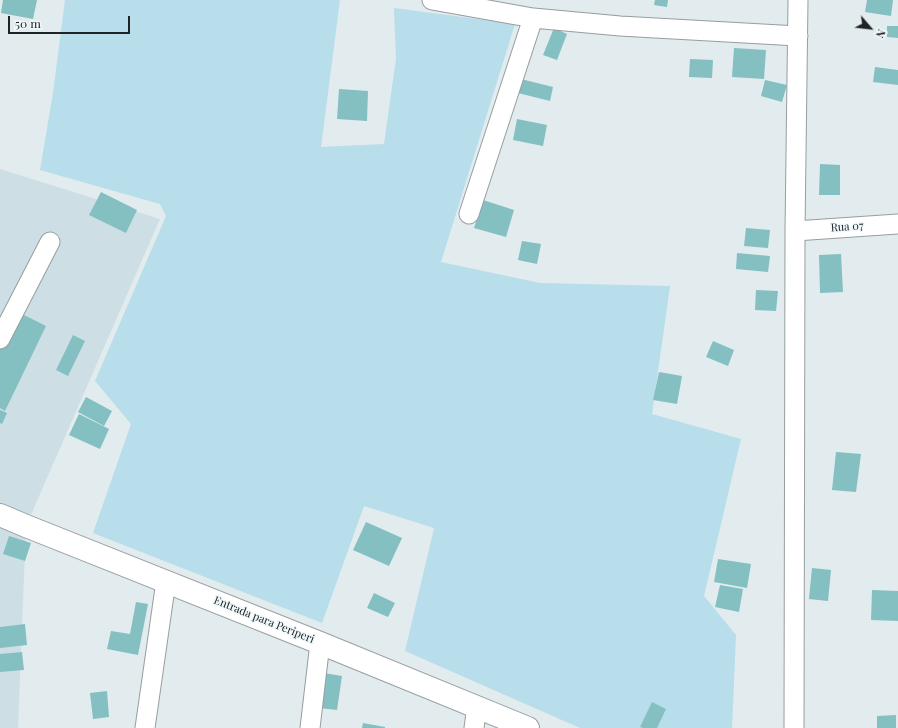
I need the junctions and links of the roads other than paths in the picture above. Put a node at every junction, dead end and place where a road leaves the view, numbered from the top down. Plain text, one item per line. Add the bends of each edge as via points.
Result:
1 (432, 0) edge
2 (798, 0) edge
3 (533, 18) junction
4 (798, 36) junction
5 (469, 214) dead end
6 (898, 224) edge
7 (795, 231) junction
8 (50, 242) dead end
9 (0, 339) edge
10 (0, 515) edge
11 (166, 581) junction
12 (320, 642) junction
13 (477, 706) junction
14 (145, 728) edge
15 (310, 728) edge
16 (474, 728) edge
17 (528, 728) edge
18 (794, 728) edge

1 - 3 street
2 - 4 street
3 - 4 street via 620,26
3 - 5 street
4 - 7 street
6 - 7 street, Rua 07
7 - 18 street
8 - 9 street
10 - 11 main road, Entrada para Periperi
11 - 12 main road, Entrada para Periperi
11 - 14 street
12 - 13 main road, Entrada para Periperi
12 - 15 street
13 - 16 street
13 - 17 main road, Entrada para Periperi

